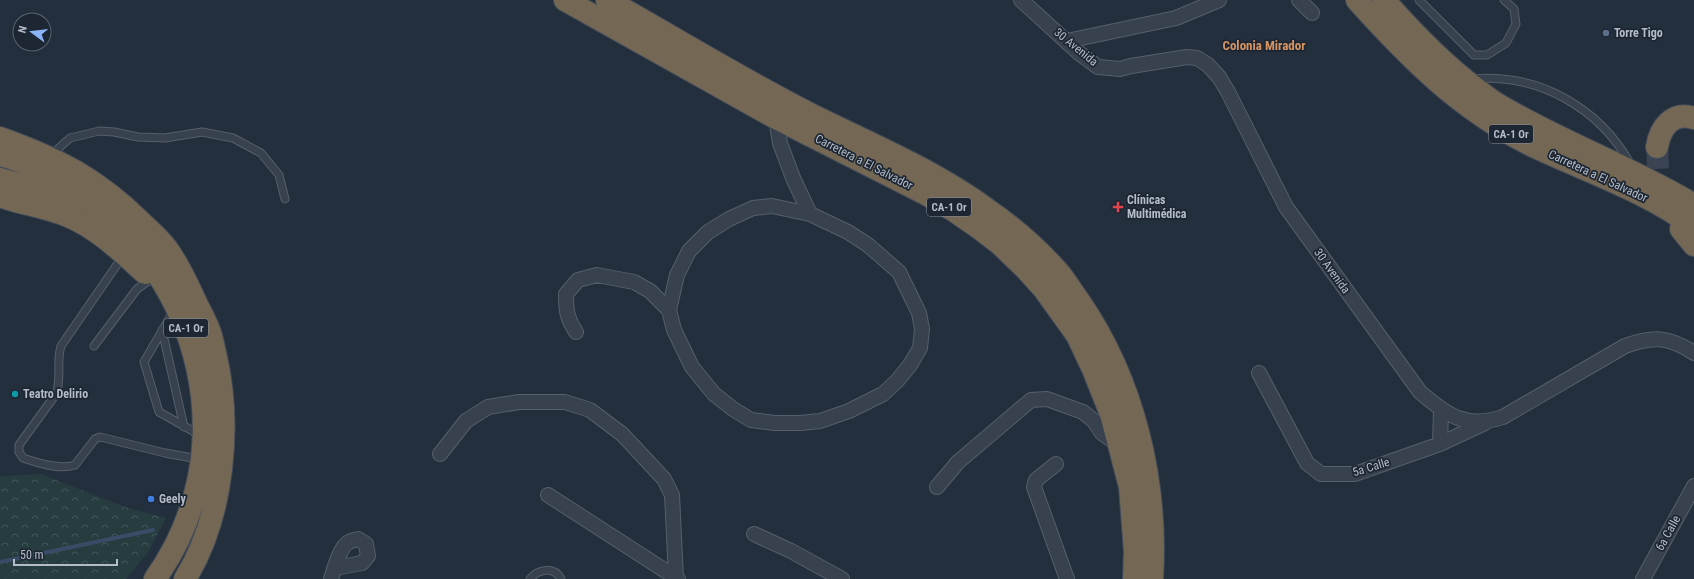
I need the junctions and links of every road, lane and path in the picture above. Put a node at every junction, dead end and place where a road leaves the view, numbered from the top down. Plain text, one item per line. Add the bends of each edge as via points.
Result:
1 (565, 0) edge
2 (607, 0) edge
3 (1021, 0) edge
4 (1219, 0) edge
5 (1299, 0) edge
6 (1357, 0) edge
7 (1384, 0) edge
8 (1419, 0) edge
9 (1504, 0) edge
10 (1312, 13) dead end
11 (1067, 41) junction
12 (1464, 80) junction
13 (776, 118) junction
14 (1694, 118) edge
15 (0, 126) edge
16 (0, 138) edge
17 (1658, 147) tunnel mouth
18 (0, 155) edge
19 (46, 155) junction
20 (1636, 174) junction
21 (0, 179) edge
22 (0, 196) edge
23 (285, 199) dead end
24 (1694, 205) edge
25 (810, 214) junction
26 (110, 217) junction
27 (1690, 234) edge
28 (124, 254) junction
29 (152, 279) junction
30 (175, 304) junction
31 (669, 310) junction
32 (162, 330) junction
33 (576, 332) dead end
34 (94, 346) dead end
35 (1694, 353) edge
36 (1259, 372) dead end
37 (1441, 410) junction
38 (1102, 417) junction
39 (1487, 422) junction
40 (184, 427) junction
41 (204, 437) junction
42 (1440, 444) junction
43 (440, 454) dead end
44 (202, 460) junction
45 (1056, 464) dead end
46 (1694, 486) edge
47 (937, 487) dead end
48 (548, 495) dead end
49 (754, 534) dead end
50 (155, 579) edge
51 (185, 579) edge
52 (530, 579) edge
53 (561, 579) edge
54 (677, 579) edge
55 (842, 579) edge
56 (1067, 579) edge
57 (1134, 579) edge
58 (1152, 579) edge
59 (1643, 579) edge

1 - 13 highway, Carretera a El Salvador / CA-1 Or
2 - 58 highway, Carretera a El Salvador / CA-1 Or via 779,97 912,164 963,193 1028,241 1060,274 1095,324 1126,392 1143,455 1151,498 1154,545
3 - 11 street, 30 Avenida
4 - 11 street via 1176,18
5 - 10 street
6 - 27 highway, Carretera a El Salvador / CA-1 Or via 1418,64 1448,92 1475,112 1531,145 1646,198 1683,218
7 - 12 highway, Carretera a El Salvador / CA-1 Or via 1419,39
8 - 9 lane via 1474,55 1487,55 1506,43 1516,24 1514,9
11 - 37 street, 30 Avenida via 1098,67 1120,69 1187,57 1197,58 1208,65 1228,92 1286,207 1420,392
12 - 20 highway, Carretera a El Salvador / CA-1 Or via 1496,104
12 - 20 lane via 1515,80 1542,87 1566,98 1588,112 1607,130 1623,150
13 - 25 street via 780,143
13 - 38 highway, Carretera a El Salvador / CA-1 Or via 926,194 1000,244 1044,289 1077,336 1093,369
14 - 17 highway via 1676,118 1668,122 1659,136
15 - 19 highway via 7,128
16 - 19 highway, CA-1 Or
18 - 26 highway, CA-1 Or via 43,171
19 - 23 lane via 70,138 99,131 165,138 202,132 233,138 261,153 279,175
19 - 51 highway, CA-1 Or via 102,188 159,240 185,280 209,330 220,374 224,409 221,465 208,530 201,550
20 - 24 highway, Carretera a El Salvador / CA-1 Or
21 - 26 highway via 33,188
22 - 28 highway via 69,216
25 - 31 street via 772,206 753,208 708,232 689,251 677,275
25 - 31 street via 848,232 868,245 899,272 919,313 922,329 920,348 910,365 882,394 820,421 775,423 751,420 714,394 692,367 674,330
26 - 30 highway, CA-1 Or via 148,260
28 - 29 highway
28 - 44 lane via 61,346 59,386 56,394 19,445 19,452 23,458 70,467 75,466 100,436
29 - 30 highway
29 - 34 lane via 137,289
30 - 32 lane
30 - 41 highway, CA-1 Or via 191,342 198,368
31 - 33 street via 650,291 634,282 597,276 578,280 566,294 568,320
32 - 40 lane
32 - 40 lane via 144,362 159,412
35 - 39 street, 30 Avenida via 1666,339 1656,338 1624,346 1503,417
36 - 42 street, 5a Calle via 1306,464 1321,474 1354,474
37 - 39 street, 30 Avenida via 1455,418
37 - 42 street
38 - 47 street via 1047,399 1031,400 958,462
38 - 57 highway, Carretera a El Salvador / CA-1 Or via 1120,446 1130,488 1135,552
39 - 42 street, 5a Calle
40 - 41 lane
41 - 44 highway, CA-1 Or
43 - 54 street via 466,421 488,407 519,402 566,402 590,410 622,434 664,479 672,495
44 - 50 highway, CA-1 Or via 184,528 174,550
45 - 56 street via 1036,480 1034,487
46 - 59 street, 6a Calle
48 - 54 street
49 - 55 street
52 - 53 lane via 535,573 552,570

